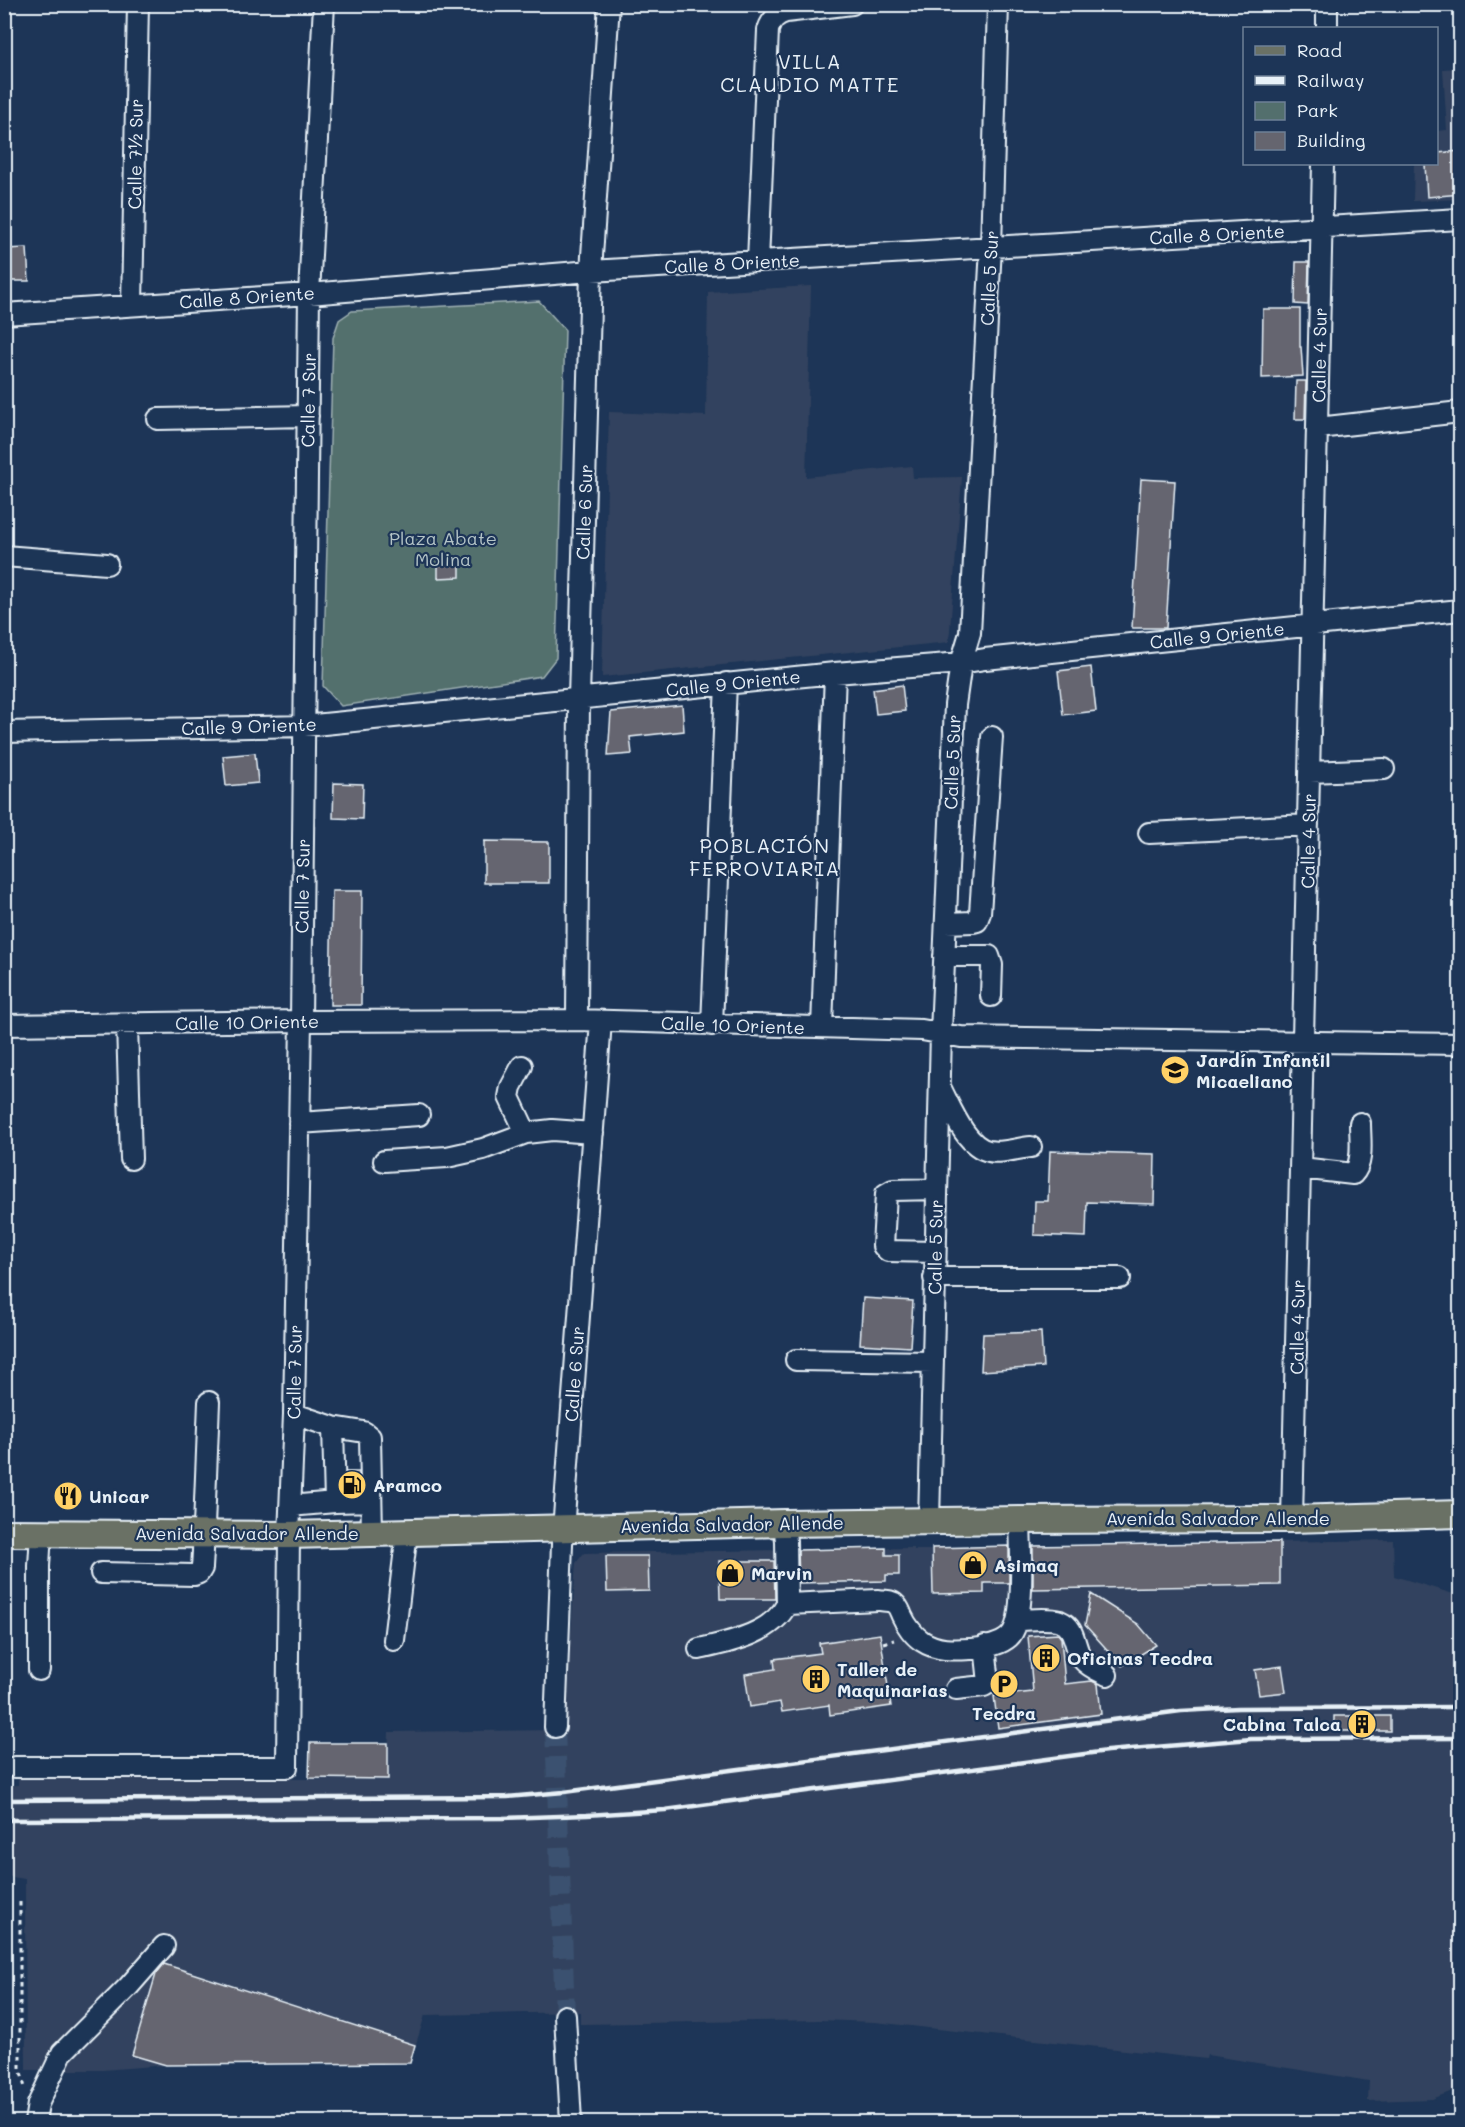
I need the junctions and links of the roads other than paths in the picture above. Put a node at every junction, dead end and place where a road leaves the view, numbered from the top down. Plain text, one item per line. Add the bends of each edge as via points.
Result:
1 (138, 4) edge
2 (324, 4) edge
3 (609, 4) edge
4 (852, 4) edge
5 (998, 4) edge
6 (1327, 4) edge
7 (1327, 27) edge
8 (1323, 165) edge
9 (1461, 219) edge
10 (1322, 228) junction
11 (991, 247) junction
12 (758, 261) junction
13 (591, 271) junction
14 (309, 294) junction
15 (132, 304) junction
16 (4, 314) edge
17 (1461, 412) edge
18 (308, 416) junction
19 (158, 419) dead end
20 (1318, 428) junction
21 (4, 556) edge
22 (106, 564) dead end
23 (1461, 610) edge
24 (1313, 625) junction
25 (961, 663) junction
26 (835, 673) junction
27 (726, 683) junction
28 (579, 698) junction
29 (304, 726) junction
30 (4, 732) edge
31 (992, 737) dead end
32 (1384, 768) dead end
33 (1310, 772) junction
34 (1308, 825) junction
35 (1149, 833) dead end
36 (946, 923) junction
37 (944, 956) junction
38 (991, 996) dead end
39 (577, 1020) junction
40 (301, 1021) junction
41 (601, 1021) junction
42 (127, 1024) junction
43 (712, 1024) junction
44 (4, 1025) edge
45 (822, 1028) junction
46 (941, 1033) junction
47 (1304, 1042) junction
48 (1461, 1044) edge
49 (522, 1066) dead end
50 (940, 1087) junction
51 (418, 1115) dead end
52 (299, 1123) junction
53 (1360, 1123) dead end
54 (526, 1133) junction
55 (593, 1133) junction
56 (1031, 1147) dead end
57 (131, 1159) dead end
58 (384, 1161) dead end
59 (1300, 1168) junction
60 (937, 1189) junction
61 (935, 1252) junction
62 (934, 1278) junction
63 (1120, 1278) dead end
64 (796, 1360) dead end
65 (932, 1362) junction
66 (209, 1402) dead end
67 (294, 1414) junction
68 (333, 1427) junction
69 (334, 1502) junction
70 (371, 1502) junction
71 (290, 1506) junction
72 (1461, 1514) edge
73 (1292, 1519) junction
74 (1020, 1520) junction
75 (929, 1521) junction
76 (784, 1523) junction
77 (563, 1528) junction
78 (372, 1532) junction
79 (407, 1532) junction
80 (4, 1533) edge
81 (41, 1533) junction
82 (203, 1534) junction
83 (289, 1535) junction
84 (101, 1573) dead end
85 (787, 1604) junction
86 (1018, 1620) junction
87 (394, 1640) dead end
88 (985, 1646) junction
89 (699, 1649) dead end
90 (39, 1670) dead end
91 (1107, 1675) dead end
92 (956, 1689) dead end
93 (555, 1727) tunnel mouth
94 (15, 1767) dead end
95 (164, 1946) dead end
96 (565, 2016) tunnel mouth
97 (35, 2120) edge
98 (571, 2122) edge

1 - 15 street, Calle 7½ Sur
2 - 14 street, Calle 7 Sur
3 - 13 street, Calle 6 Sur
4 - 12 street via 786,12 770,24
5 - 11 street, Calle 5 Sur
6 - 7 street
8 - 10 street, Calle 4 Sur
9 - 10 street, Calle 8 Oriente
10 - 11 street, Calle 8 Oriente
10 - 20 street, Calle 4 Sur
11 - 12 street, Calle 8 Oriente
11 - 25 street, Calle 5 Sur via 970,633
12 - 13 street, Calle 8 Oriente
13 - 14 street, Calle 8 Oriente
13 - 28 street, Calle 6 Sur
14 - 15 street, Calle 8 Oriente
14 - 18 street, Calle 7 Sur
15 - 16 street, Calle 8 Oriente
17 - 20 street
18 - 19 street
18 - 29 street, Calle 7 Sur
20 - 24 street, Calle 4 Sur
21 - 22 street
23 - 24 street, Calle 9 Oriente
24 - 25 street, Calle 9 Oriente
24 - 33 street, Calle 4 Sur
25 - 26 street, Calle 9 Oriente
25 - 36 street, Calle 5 Sur via 955,705
26 - 27 street, Calle 9 Oriente
26 - 45 street
27 - 28 street, Calle 9 Oriente
27 - 43 street
28 - 29 street, Calle 9 Oriente
28 - 39 street, Calle 6 Sur
29 - 30 street, Calle 9 Oriente
29 - 40 street, Calle 7 Sur
31 - 36 street via 980,913 977,921
32 - 33 street
33 - 34 street, Calle 4 Sur
34 - 35 street
34 - 47 street, Calle 4 Sur
36 - 37 street, Calle 5 Sur
37 - 38 street via 989,956
37 - 46 street, Calle 5 Sur
39 - 40 street, Calle 10 Oriente
39 - 41 street, Calle 10 Oriente
40 - 42 street, Calle 10 Oriente
40 - 52 street, Calle 7 Sur
41 - 43 street, Calle 10 Oriente
41 - 55 street, Calle 6 Sur
42 - 44 street, Calle 10 Oriente
42 - 57 street
43 - 45 street, Calle 10 Oriente
45 - 46 street, Calle 10 Oriente
46 - 47 street, Calle 10 Oriente via 961,1037
46 - 50 street, Calle 5 Sur
47 - 48 street, Calle 10 Oriente
47 - 59 street, Calle 4 Sur
49 - 54 street via 508,1097
50 - 56 street via 966,1134 984,1150
50 - 60 street, Calle 5 Sur
51 - 52 street
52 - 67 street, Calle 7 Sur
53 - 59 street via 1359,1162 1353,1174
54 - 55 street
54 - 58 street via 447,1157
55 - 77 street, Calle 6 Sur
59 - 73 street, Calle 4 Sur
60 - 61 street, Calle 5 Sur
60 - 61 street via 893,1190 886,1194 883,1246 888,1251
61 - 62 street, Calle 5 Sur
62 - 63 street
62 - 65 street, Calle 5 Sur
64 - 65 street
65 - 75 street, Calle 5 Sur
66 - 82 street
67 - 68 street
67 - 71 street, Calle 7 Sur
68 - 69 street
68 - 70 street via 364,1432 370,1437
69 - 70 street
69 - 71 street
70 - 78 street
71 - 83 street, Calle 7 Sur
72 - 73 main road, Avenida Salvador Allende
73 - 74 main road, Avenida Salvador Allende
74 - 75 main road, Avenida Salvador Allende
74 - 86 street
75 - 76 main road, Avenida Salvador Allende
76 - 77 main road, Avenida Salvador Allende
76 - 85 street
77 - 79 main road, Avenida Salvador Allende
77 - 93 street, Calle 6 Sur
78 - 79 main road, Avenida Salvador Allende
78 - 83 main road, Avenida Salvador Allende
79 - 87 street
80 - 81 main road, Avenida Salvador Allende
81 - 82 main road, Avenida Salvador Allende
81 - 90 street
82 - 83 main road, Avenida Salvador Allende
82 - 84 street via 202,1568 194,1575
83 - 94 street, Calle 7 Sur via 287,1767
85 - 88 street via 890,1602 897,1605 919,1639 929,1645 955,1650
85 - 89 street via 775,1621 733,1641
86 - 88 street via 1009,1637
86 - 91 street via 1058,1620 1065,1624 1071,1629 1081,1658
88 - 92 street via 989,1683
95 - 97 street via 62,2053 38,2104
96 - 98 street

